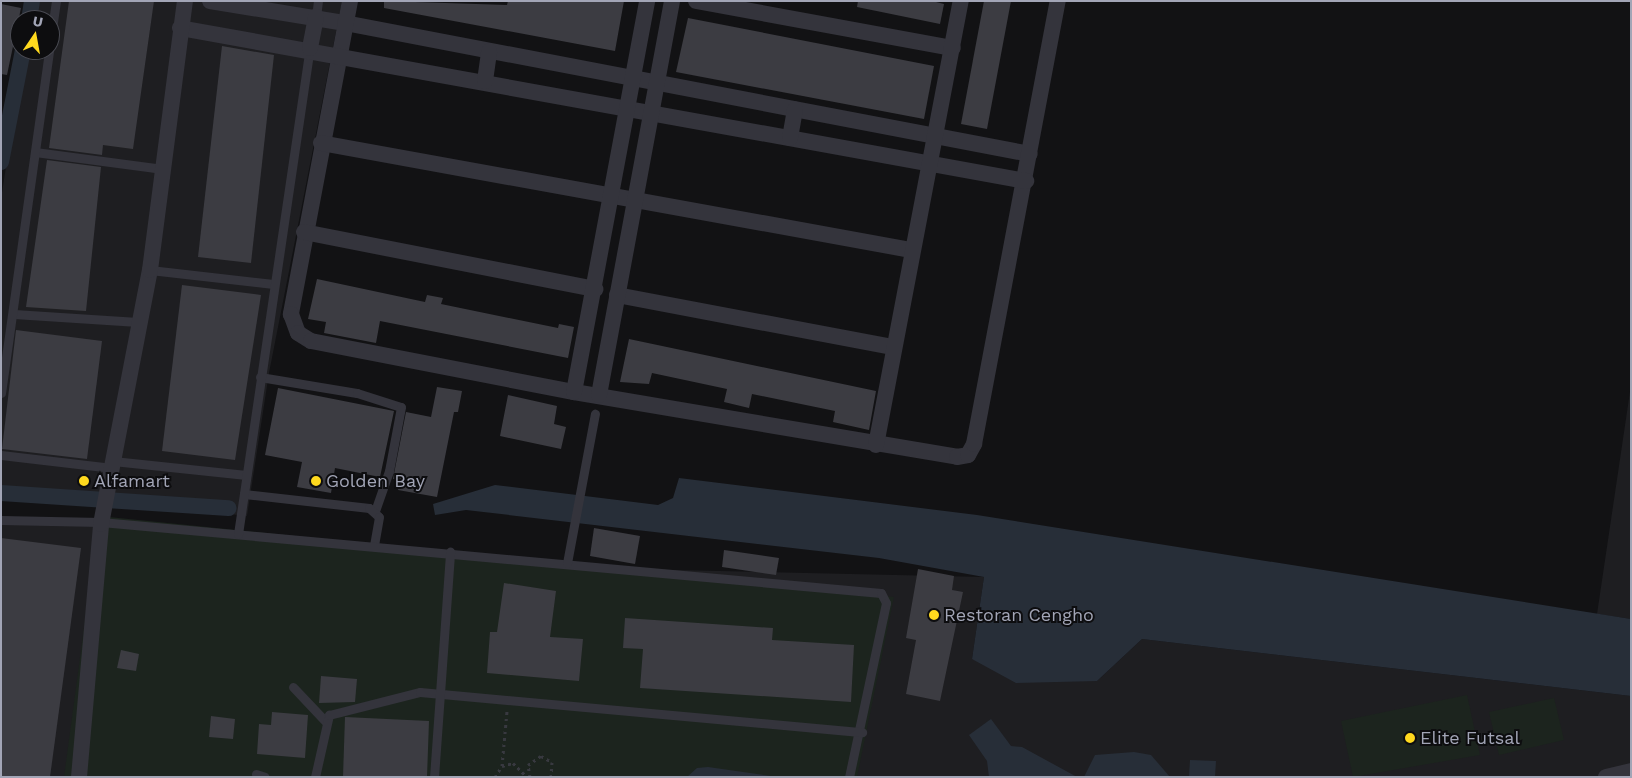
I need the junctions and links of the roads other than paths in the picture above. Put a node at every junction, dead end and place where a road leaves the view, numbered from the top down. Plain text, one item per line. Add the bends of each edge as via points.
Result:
1 (185, 1) edge
2 (210, 1) edge
3 (350, 1) edge
4 (647, 1) edge
5 (672, 1) edge
6 (696, 1) edge
7 (961, 1) edge
8 (1058, 1) edge
9 (317, 9) edge
10 (346, 23) junction
11 (180, 28) junction
12 (310, 48) junction
13 (953, 48) junction
14 (490, 51) junction
15 (339, 54) junction
16 (48, 60) edge
17 (634, 79) junction
18 (485, 81) junction
19 (656, 82) junction
20 (628, 108) junction
21 (795, 109) junction
22 (651, 112) junction
23 (936, 136) junction
24 (790, 138) junction
25 (322, 143) junction
26 (35, 152) junction
27 (1030, 154) junction
28 (929, 163) junction
29 (163, 169) junction
30 (1026, 181) junction
31 (611, 198) junction
32 (634, 200) junction
33 (304, 232) junction
34 (911, 250) junction
35 (150, 270) junction
36 (273, 284) junction
37 (595, 289) junction
38 (617, 295) junction
39 (14, 314) junction
40 (138, 322) junction
41 (893, 347) junction
42 (260, 378) junction
43 (1, 392) edge
44 (574, 392) junction
45 (599, 395) junction
46 (595, 414) dead end
47 (876, 445) junction
48 (1, 455) edge
49 (112, 469) junction
50 (246, 475) junction
51 (244, 494) junction
52 (375, 511) junction
53 (102, 515) junction
54 (1, 520) edge
55 (238, 534) junction
56 (374, 546) junction
57 (450, 552) junction
58 (567, 563) junction
59 (293, 687) dead end
60 (438, 694) junction
61 (325, 721) junction
62 (860, 731) junction
63 (1631, 771) edge
64 (79, 777) edge
65 (315, 777) edge
66 (434, 777) edge
67 (849, 777) edge
68 (1606, 777) edge

1 - 11 street
2 - 9 street
3 - 10 street
4 - 17 street
5 - 19 street
6 - 13 street
7 - 13 street
8 - 27 street
9 - 10 street
9 - 12 street
10 - 14 street
10 - 15 street
11 - 12 street
11 - 29 street
12 - 15 street
12 - 36 lane
13 - 23 street
14 - 17 street
14 - 18 street
15 - 18 street
15 - 25 street
16 - 26 lane
17 - 19 street
17 - 20 street
18 - 20 street
19 - 21 street
19 - 22 street
20 - 22 street
20 - 31 street
21 - 23 street
21 - 24 street
22 - 24 street
22 - 32 street
23 - 27 street
23 - 28 street
24 - 28 street
25 - 31 street
25 - 33 street
26 - 29 lane
26 - 39 lane
27 - 30 street
28 - 30 street
28 - 34 street
29 - 35 street
30 - 47 street via 974,444 968,454 957,457
31 - 32 street
31 - 37 street
32 - 34 street
32 - 38 street
33 - 37 street
33 - 44 street via 291,314 298,333 311,341
34 - 41 street
35 - 36 lane
35 - 40 street
36 - 42 lane
37 - 44 street
38 - 41 street
38 - 45 street
39 - 40 lane
39 - 43 lane
40 - 49 street
41 - 47 street
42 - 50 lane
42 - 52 lane via 357,393 401,407 389,471
44 - 45 street
45 - 47 street
46 - 58 lane
48 - 49 lane
49 - 50 lane
49 - 53 street
50 - 51 lane
51 - 52 lane
51 - 55 lane
52 - 56 lane via 378,517
53 - 54 lane
53 - 55 lane
53 - 64 street
55 - 56 lane
56 - 57 lane
57 - 58 lane
57 - 60 lane
58 - 62 lane via 875,592 884,596 886,603
59 - 61 lane
60 - 61 lane via 420,692 329,714
60 - 62 lane
60 - 66 lane
61 - 65 lane
62 - 67 lane
63 - 68 street

